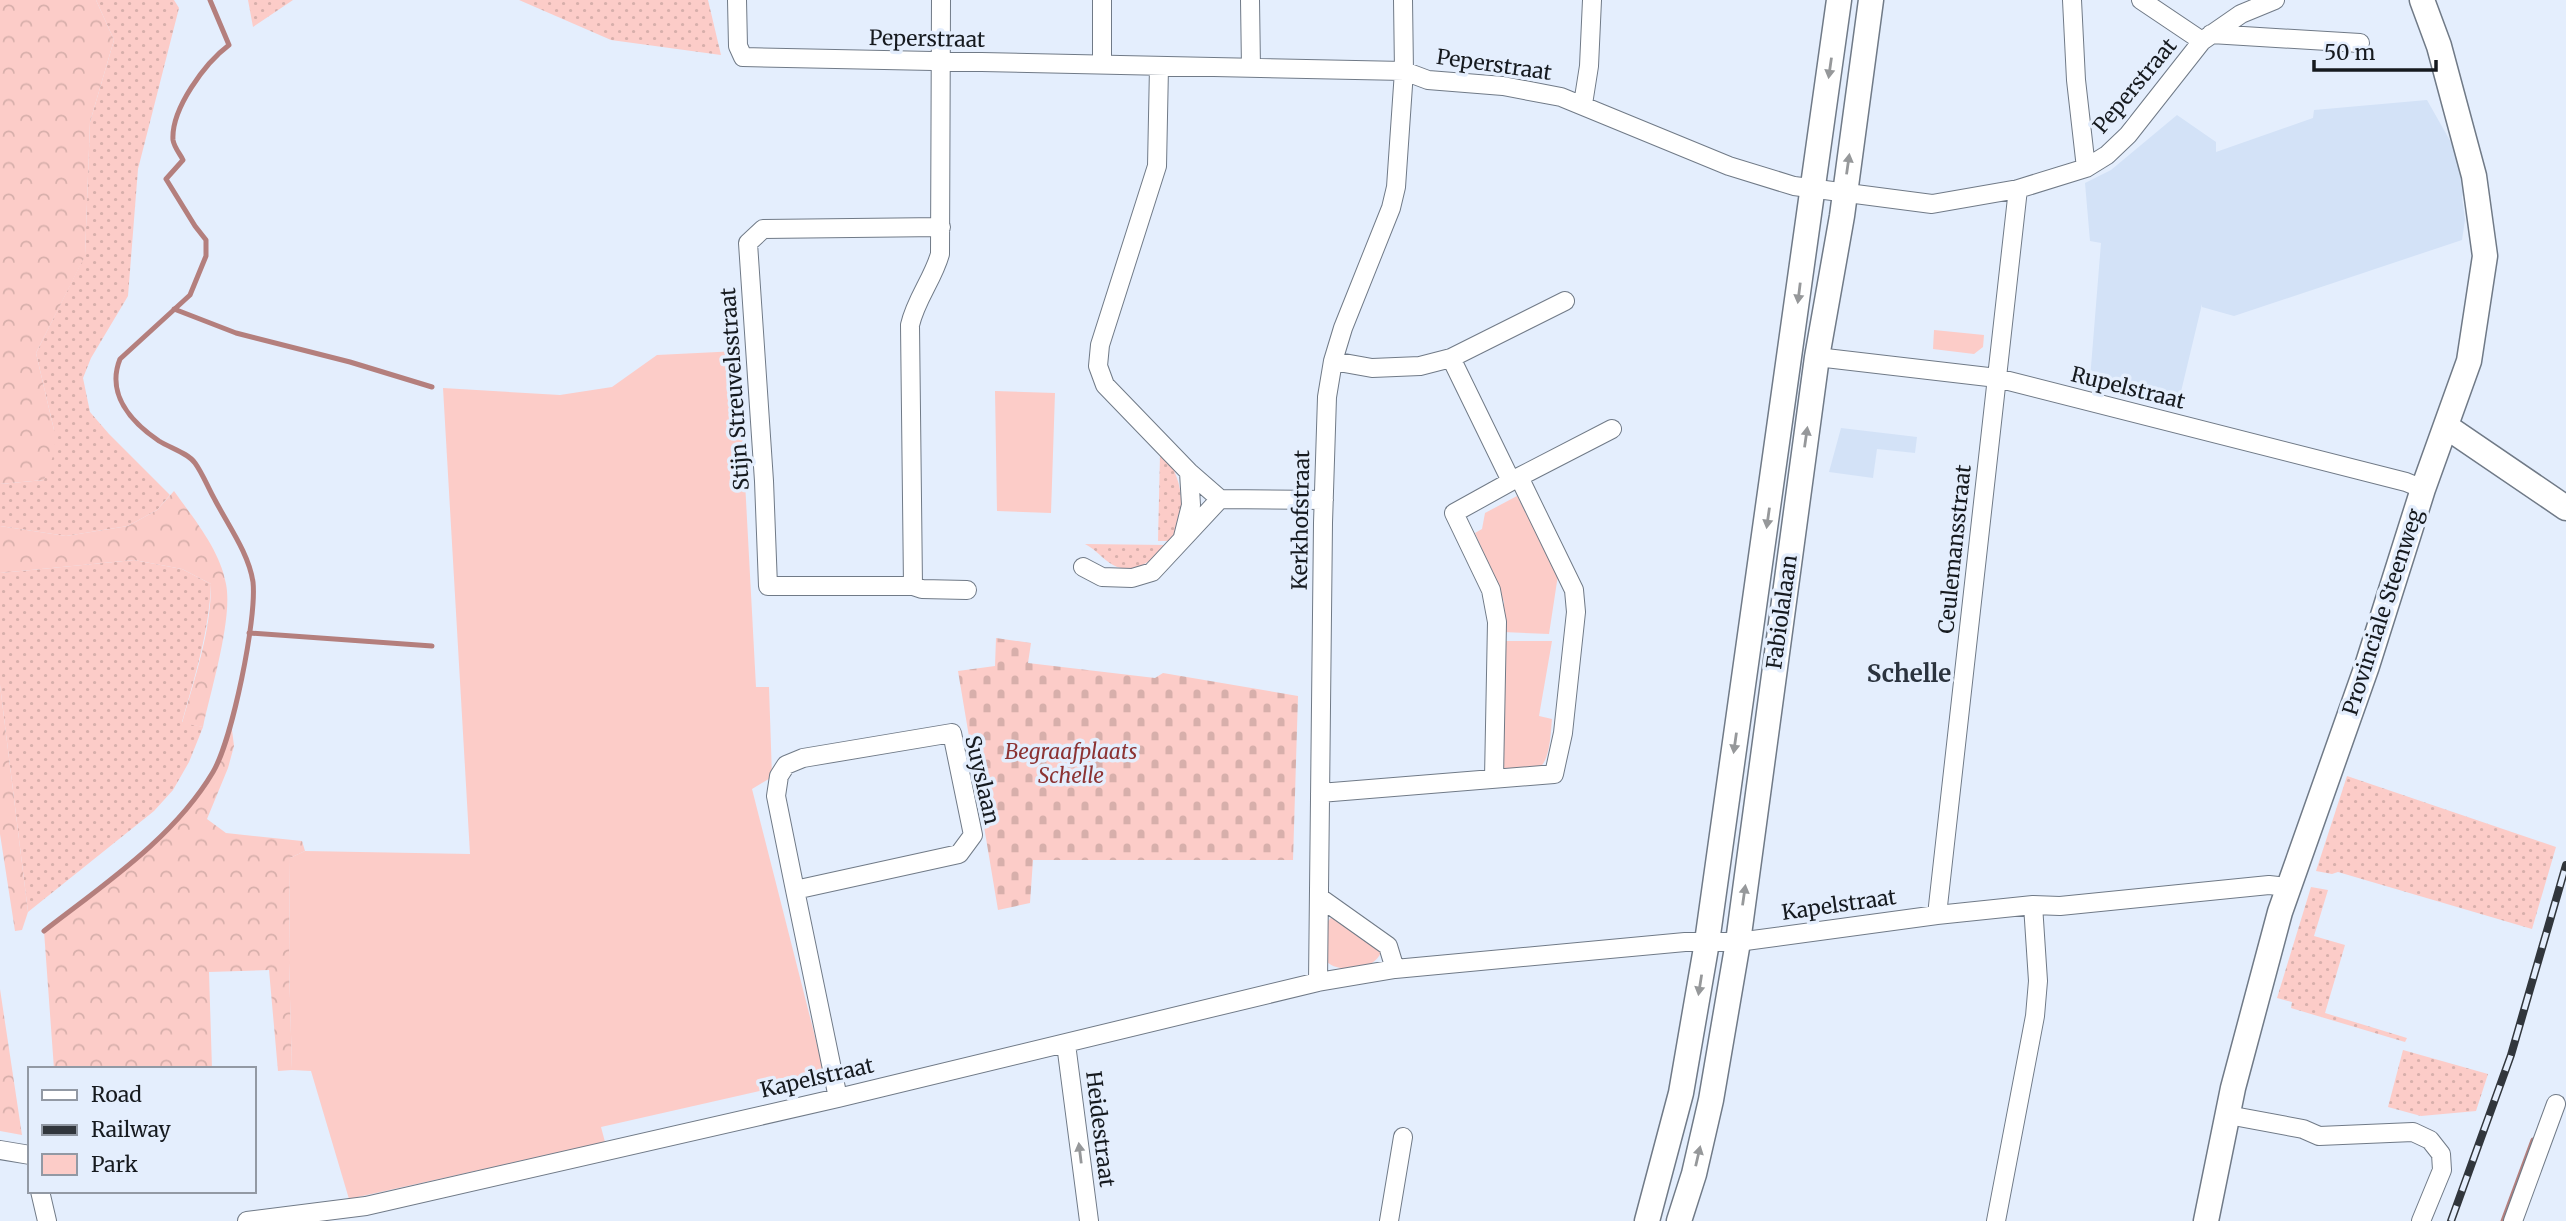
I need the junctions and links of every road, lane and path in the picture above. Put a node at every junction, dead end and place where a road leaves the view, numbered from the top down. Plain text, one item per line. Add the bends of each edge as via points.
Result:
1 (737, 0) edge
2 (941, 0) edge
3 (1102, 0) edge
4 (1250, 0) edge
5 (1403, 0) edge
6 (1592, 0) edge
7 (1839, 0) edge
8 (1871, 0) edge
9 (2072, 0) edge
10 (2141, 0) edge
11 (2276, 0) edge
12 (2422, 0) edge
13 (2206, 38) junction
14 (2360, 43) dead end
15 (942, 62) junction
16 (1102, 65) junction
17 (1159, 67) junction
18 (1251, 68) junction
19 (1404, 71) junction
20 (1583, 104) junction
21 (2086, 168) junction
22 (2018, 189) junction
23 (1812, 190) junction
24 (1844, 194) junction
25 (941, 227) junction
26 (1565, 301) dead end
27 (1817, 357) junction
28 (1451, 358) junction
29 (1333, 361) junction
30 (1997, 378) junction
31 (2447, 427) junction
32 (1612, 429) dead end
33 (1189, 472) junction
34 (1515, 479) junction
35 (2423, 489) junction
36 (1220, 499) junction
37 (1324, 499) junction
38 (2566, 508) edge
39 (1182, 540) junction
40 (1083, 567) dead end
41 (913, 586) junction
42 (967, 590) dead end
43 (1494, 778) junction
44 (1320, 793) junction
45 (793, 881) junction
46 (2288, 887) junction
47 (1319, 897) junction
48 (2034, 905) junction
49 (1937, 915) junction
50 (1707, 942) junction
51 (1738, 942) junction
52 (1395, 969) junction
53 (1318, 982) junction
54 (1066, 1044) junction
55 (838, 1098) junction
56 (2556, 1104) dead end
57 (2228, 1115) junction
58 (1402, 1137) dead end
59 (0, 1150) edge
60 (28, 1155) edge
61 (40, 1193) edge
62 (47, 1221) edge
63 (234, 1221) edge
64 (245, 1221) edge
65 (1089, 1221) edge
66 (1390, 1221) edge
67 (1647, 1221) edge
68 (1679, 1221) edge
69 (1996, 1221) edge
70 (2206, 1221) edge
71 (2421, 1221) edge
72 (2513, 1221) edge

1 - 15 street, Peperstraat via 738,46 743,57
2 - 15 street
3 - 16 street
4 - 18 street
5 - 19 street, Kerkhofstraat
6 - 20 street
7 -> 23 main road, Fabiolalaan
24 -> 8 main road, Fabiolalaan
9 - 21 street
10 - 13 street
11 - 13 street, Peperstraat via 2241,14
12 - 31 main road, Provinciale Steenweg via 2474,176 2485,256 2469,361
13 - 14 street
13 - 21 street, Peperstraat via 2128,135
15 - 16 street, Peperstraat
15 - 25 street
16 - 17 street, Peperstraat
17 - 18 street, Peperstraat
17 - 33 street via 1157,166 1100,345 1098,366 1105,385
18 - 19 street, Peperstraat
19 - 20 street, Peperstraat via 1428,80 1503,86
19 - 29 street, Kerkhofstraat via 1391,208
20 - 23 street, Peperstraat via 1728,166
21 - 22 street, Peperstraat
22 - 24 street, Peperstraat via 1932,204
22 - 30 street, Ceulemansstraat
23 - 24 street, Peperstraat
23 -> 50 main road, Fabiolalaan
24 - 27 main road, Fabiolalaan
25 - 41 street via 936,269 910,325
25 - 41 street, Stijn Streuvelsstraat via 764,229 748,243 768,586
26 - 28 street
27 - 30 street, Rupelstraat
51 -> 27 main road, Fabiolalaan
28 - 29 street via 1420,366 1372,368
28 - 34 street
29 - 37 street, Kerkhofstraat via 1327,397
30 - 35 street, Rupelstraat
30 - 49 street, Ceulemansstraat
31 - 35 main road, Provinciale Steenweg
31 - 38 main road
32 - 34 street
33 - 36 street
33 - 39 street via 1191,505
34 - 43 street via 1454,513 1491,590 1497,622
34 - 43 street via 1574,590 1576,612 1554,774
35 - 46 main road, Provinciale Steenweg via 2367,666
36 - 37 street
36 - 39 street
37 - 44 street, Kerkhofstraat
39 - 40 street via 1152,572 1132,578 1102,577
41 - 42 street, Stijn Streuvelsstraat
43 - 44 street
44 - 47 street, Kerkhofstraat
45 - 45 street, Suyslaan via 959,854 973,835 952,733 803,758 786,765 776,796
45 - 55 street, Suyslaan
46 - 48 street, Kapelstraat
46 - 57 main road, Provinciale Steenweg
47 - 52 street via 1388,946
47 - 53 street, Kerkhofstraat
48 - 49 street, Kapelstraat
48 - 69 street via 2035,1016
49 - 51 street, Kapelstraat
50 - 51 street, Kapelstraat
50 - 52 street, Kapelstraat
50 -> 67 main road, Fabiolalaan via 1681,1093
68 -> 51 main road, Fabiolalaan via 1711,1100
52 - 53 street, Kapelstraat
53 - 54 street, Kapelstraat
54 - 55 street, Kapelstraat
65 -> 54 street, Heidestraat
55 - 64 street, Kapelstraat via 366,1206
56 - 72 street
57 - 70 main road, Provinciale Steenweg
57 - 71 street via 2319,1136 2413,1132 2430,1140 2441,1154 2442,1170
58 - 66 street
59 - 60 street
61 - 62 street
63 - 64 street, Kapelstraat

